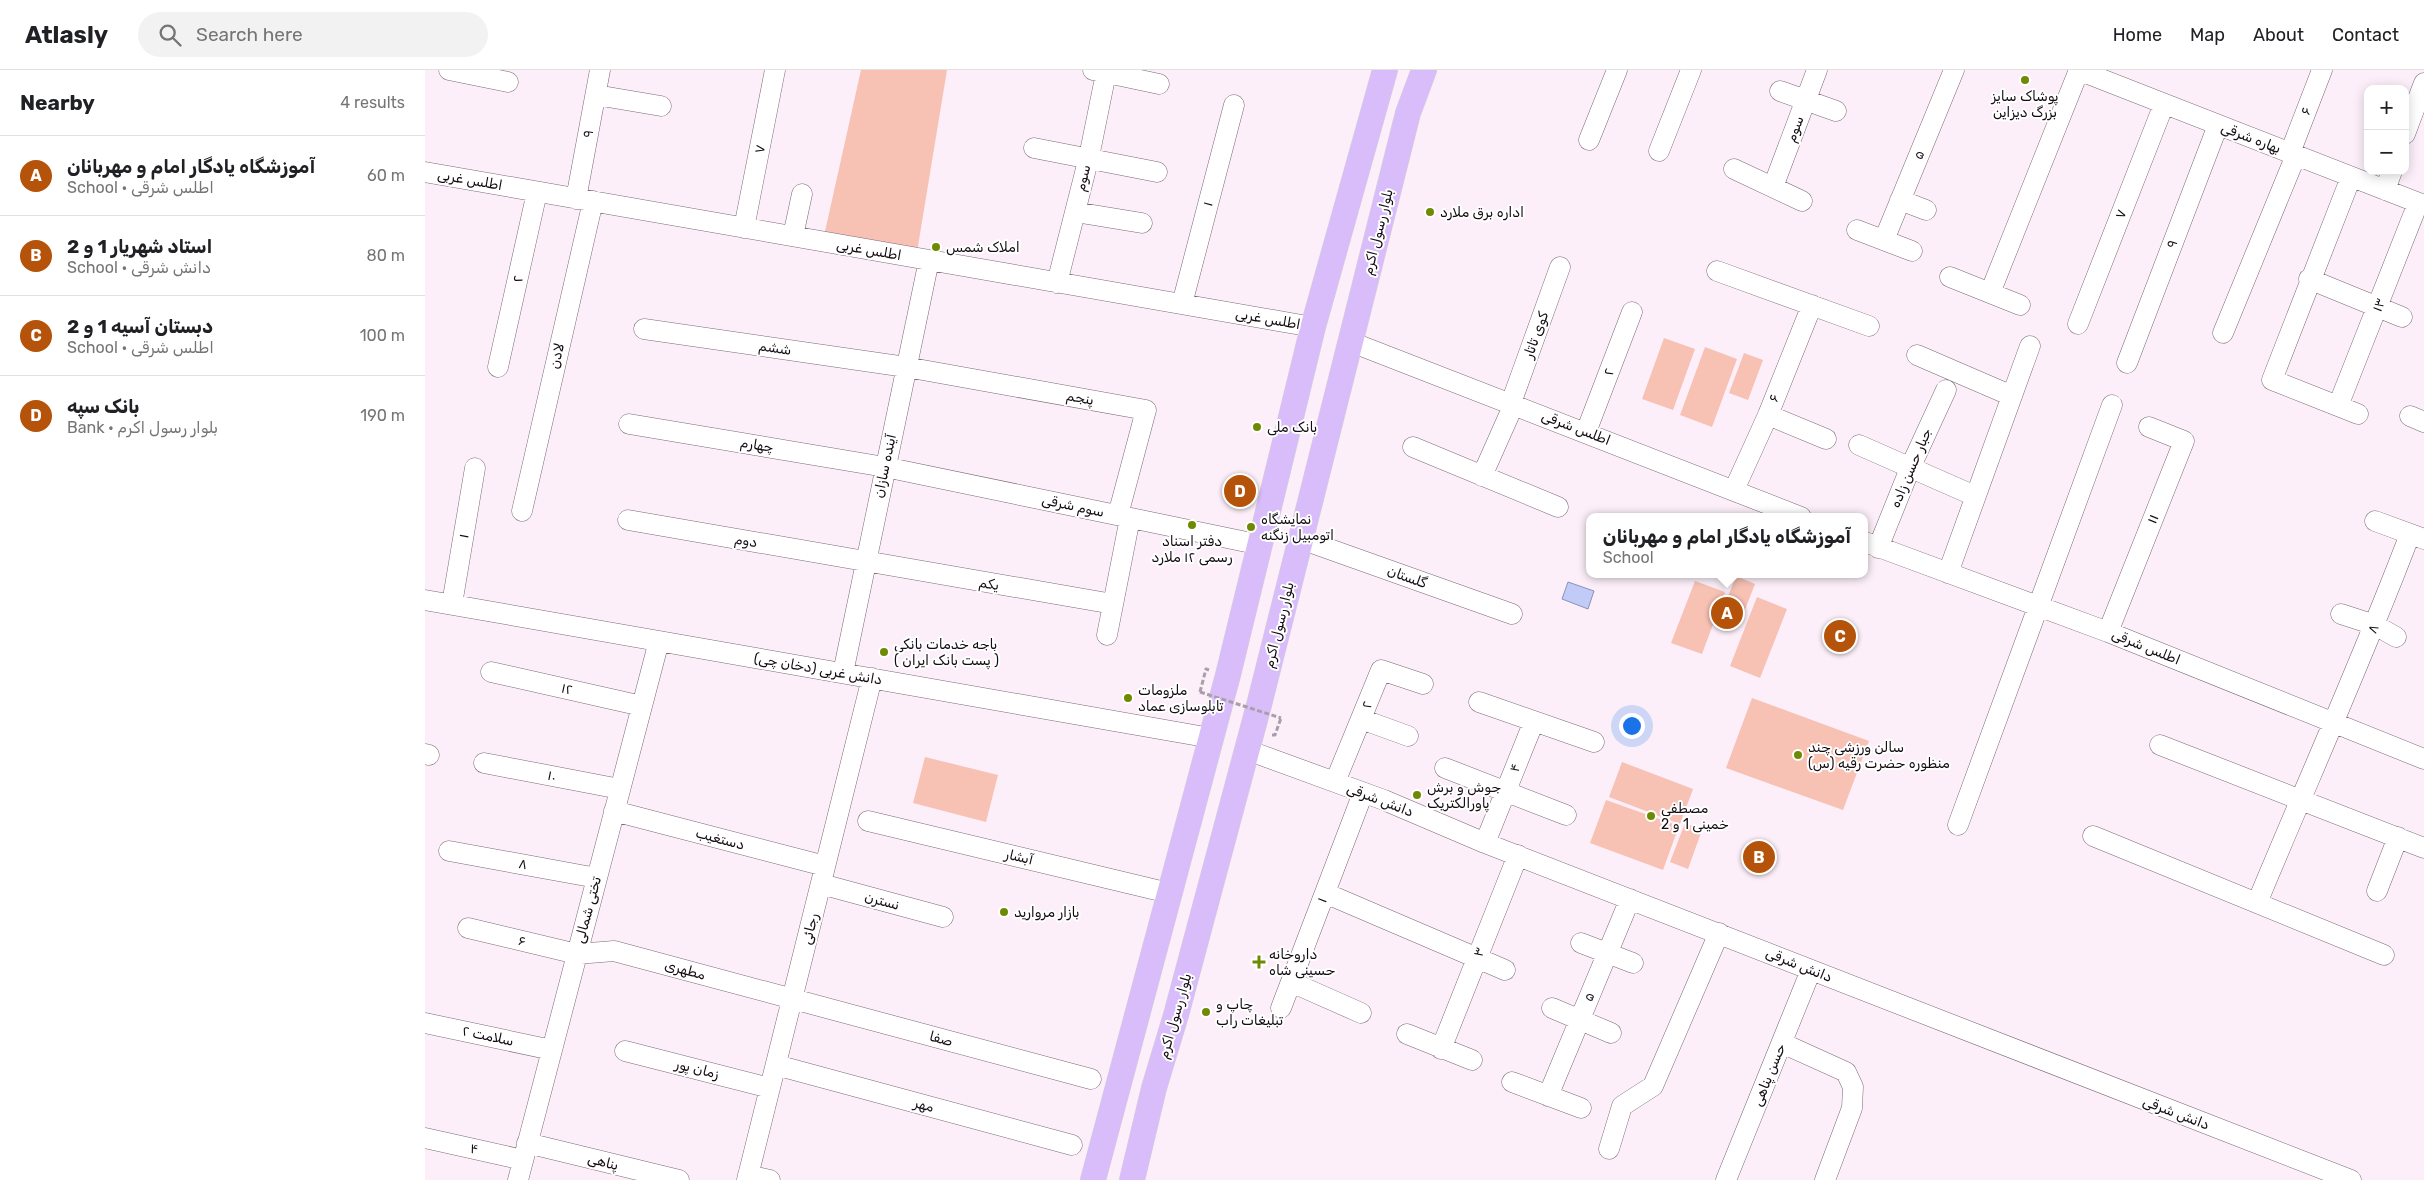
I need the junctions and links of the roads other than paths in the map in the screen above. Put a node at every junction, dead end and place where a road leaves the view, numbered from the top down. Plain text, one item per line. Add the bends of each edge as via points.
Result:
1 (449, 70) edge
2 (601, 70) edge
3 (775, 70) edge
4 (1617, 70) edge
5 (1691, 70) edge
6 (1817, 70) edge
7 (1954, 70) edge
8 (2078, 70) edge
9 (2322, 70) edge
10 (1099, 71) edge
11 (1385, 71) edge
12 (1420, 76) edge
13 (508, 82) dead end
14 (2424, 83) edge
15 (1159, 84) dead end
16 (1779, 91) dead end
17 (596, 95) junction
18 (1806, 100) junction
19 (2164, 104) junction
20 (1234, 105) dead end
21 (661, 106) dead end
22 (1836, 111) dead end
23 (2217, 125) junction
24 (2406, 130) edge
25 (1589, 140) dead end
26 (1033, 148) dead end
27 (1659, 151) dead end
28 (2293, 154) junction
29 (1089, 157) junction
30 (1734, 169) dead end
31 (425, 172) edge
32 (1157, 172) dead end
33 (2351, 176) junction
34 (2388, 181) edge
35 (1773, 187) junction
36 (537, 192) junction
37 (802, 194) dead end
38 (584, 200) junction
39 (1900, 200) junction
40 (1802, 201) dead end
41 (2421, 204) edge
42 (1926, 210) dead end
43 (1075, 212) junction
44 (1142, 223) dead end
45 (744, 228) junction
46 (1857, 230) dead end
47 (793, 236) junction
48 (1884, 240) junction
49 (1912, 251) dead end
50 (929, 260) junction
51 (1560, 267) dead end
52 (1717, 270) dead end
53 (1951, 277) dead end
54 (2309, 280) junction
55 (1057, 283) junction
56 (1990, 292) junction
57 (1182, 304) junction
58 (1812, 305) junction
59 (2020, 305) dead end
60 (2378, 307) junction
61 (1632, 312) dead end
62 (2402, 317) dead end
63 (2078, 324) dead end
64 (1869, 326) dead end
65 (1313, 327) junction
66 (644, 329) dead end
67 (2223, 333) dead end
68 (1351, 342) junction
69 (2030, 346) dead end
70 (1917, 355) dead end
71 (2127, 363) dead end
72 (498, 367) dead end
73 (906, 368) junction
74 (1946, 390) dead end
75 (2012, 396) junction
76 (1513, 403) junction
77 (2112, 405) dead end
78 (2338, 406) junction
79 (2358, 414) dead end
80 (1768, 415) junction
81 (629, 424) dead end
82 (2149, 427) dead end
83 (1586, 432) junction
84 (1826, 439) dead end
85 (1859, 445) dead end
86 (1413, 447) dead end
87 (1911, 466) junction
88 (885, 467) junction
89 (475, 468) dead end
90 (1482, 476) junction
91 (1734, 490) junction
92 (1975, 496) junction
93 (1558, 507) dead end
94 (522, 511) dead end
95 (1791, 513) edge
96 (1124, 517) junction
97 (628, 520) dead end
98 (2375, 521) dead end
99 (2417, 537) edge
100 (1301, 539) junction
101 (1261, 545) junction
102 (1871, 545) edge
103 (865, 562) junction
104 (1948, 573) junction
105 (425, 600) edge
106 (452, 604) junction
107 (1113, 604) junction
108 (2038, 607) junction
109 (1512, 614) dead end
110 (2341, 614) dead end
111 (2375, 625) junction
112 (2108, 632) junction
113 (1107, 635) dead end
114 (2395, 637) dead end
115 (659, 641) junction
116 (491, 672) dead end
117 (843, 673) junction
118 (872, 678) junction
119 (1423, 684) dead end
120 (1479, 702) dead end
121 (642, 706) junction
122 (1361, 719) junction
123 (1534, 721) junction
124 (2332, 722) junction
125 (1409, 736) dead end
126 (1211, 738) junction
127 (1594, 742) dead end
128 (2161, 745) dead end
129 (1247, 750) junction
130 (2424, 759) edge
131 (485, 763) dead end
132 (1445, 768) dead end
133 (1335, 782) junction
134 (620, 789) junction
135 (1506, 791) junction
136 (1363, 793) junction
137 (2301, 798) junction
138 (614, 811) junction
139 (1566, 815) dead end
140 (868, 821) dead end
141 (1958, 825) dead end
142 (2093, 836) dead end
143 (2399, 837) junction
144 (1485, 842) junction
145 (2424, 848) edge
146 (449, 851) dead end
147 (1518, 855) junction
148 (823, 875) junction
149 (597, 878) junction
150 (2377, 891) dead end
151 (1169, 892) junction
152 (1325, 892) junction
153 (1630, 899) junction
154 (2257, 903) junction
155 (943, 917) dead end
156 (468, 928) dead end
157 (1719, 933) junction
158 (1581, 943) dead end
159 (1608, 953) junction
160 (577, 954) junction
161 (2384, 955) dead end
162 (1477, 959) junction
163 (1633, 963) dead end
164 (1505, 970) dead end
165 (1811, 970) junction
166 (1291, 982) junction
167 (1143, 992) junction
168 (792, 999) junction
169 (1281, 1008) dead end
170 (1553, 1008) dead end
171 (1361, 1013) dead end
172 (1176, 1015) junction
173 (1580, 1019) junction
174 (425, 1023) edge
175 (1611, 1033) dead end
176 (1407, 1034) dead end
177 (1782, 1043) junction
178 (1441, 1049) junction
179 (551, 1050) junction
180 (625, 1051) dead end
181 (1472, 1060) dead end
182 (776, 1065) junction
183 (1091, 1078) dead end
184 (1512, 1082) dead end
185 (1116, 1087) junction
186 (770, 1088) junction
187 (1154, 1088) junction
188 (1548, 1096) junction
189 (1581, 1108) dead end
190 (425, 1138) edge
191 (1072, 1145) dead end
192 (1609, 1149) dead end
193 (525, 1152) junction
194 (748, 1177) edge
195 (518, 1180) edge
196 (679, 1180) edge
197 (770, 1180) edge
198 (1093, 1180) edge
199 (1133, 1180) edge
200 (1726, 1180) edge
201 (1825, 1180) edge
202 (2351, 1180) edge

1 - 13 street
2 - 17 street, ۹
3 - 45 street, ۷
4 - 25 street
5 - 27 street
6 - 18 street, سوم
7 - 39 street, ۵
8 - 19 street, بهاره شرقی
8 - 56 street
9 - 28 street, ۶
10 - 15 street
10 - 29 street, سوم
11 - 65 main road
12 - 68 main road, بلوار رسول اکرم
14 - 24 street
16 - 18 street
17 - 21 street
17 - 38 street, ۹
18 - 22 street
18 - 35 street, سوم
19 - 23 street, بهاره شرقی
19 - 63 street, ۷
20 - 57 street, ۱
23 - 28 street, بهاره شرقی
23 - 71 street, ۹
26 - 29 street
28 - 33 street, بهاره شرقی
28 - 67 street, ۶
29 - 32 street
29 - 43 street, سوم
30 - 35 street
31 - 36 street, اطلس غربی
33 - 34 street, بهاره شرقی
33 - 54 street
34 - 41 street, بهاره شرقی
35 - 40 street
36 - 38 street, اطلس غربی
36 - 72 street, ۲
37 - 47 street
38 - 45 street, اطلس غربی
38 - 94 street, لادن
39 - 42 street
39 - 48 street, ۵
41 - 60 street, ۱۳
43 - 44 street
43 - 55 street, سوم
45 - 47 street, اطلس غربی
46 - 48 street
47 - 50 street, اطلس غربی
48 - 49 street
50 - 55 street, اطلس غربی
50 - 73 street, آینده سازان
51 - 76 street, کوی تاتار
52 - 58 street
53 - 56 street
54 - 60 street
54 - 78 street via 2272,380
55 - 57 street, اطلس غربی
56 - 59 street
57 - 65 street, اطلس غربی
58 - 64 street
58 - 80 street, ۶
60 - 62 street
60 - 78 street, ۱۳
61 - 83 street, ۲
65 - 101 main road
66 - 73 street, ششم
68 - 76 street, اطلس شرقی
68 - 100 main road, بلوار رسول اکرم
69 - 75 street
70 - 75 street
73 - 88 street, آینده سازان
73 - 96 street, پنجم via 1146,410
74 - 87 street, جبار حسن زاده
75 - 92 street
76 - 83 street, اطلس شرقی
76 - 90 street, کوی تاتار
77 - 108 street
78 - 79 street
80 - 84 street
80 - 91 street, ۶
81 - 88 street, چهارم
82 - 112 street, ۱۱ via 2184,441
83 - 91 street, اطلس شرقی
85 - 87 street
86 - 90 street
87 - 92 street
87 - 102 street, جبار حسن زاده
88 - 96 street, سوم شرقی
88 - 103 street, آینده سازان
89 - 106 street, ۱
90 - 93 street
91 - 95 street, اطلس شرقی
92 - 104 street
96 - 101 street, سوم شرقی
96 - 107 street
97 - 103 street, دوم
98 - 99 street
99 - 111 street, ۸
100 - 109 street, گلستان
100 - 129 main road, بلوار رسول اکرم
101 - 126 main road
102 - 104 street, اطلس شرقی
103 - 107 street, یکم
103 - 117 street, آینده سازان
104 - 108 street, اطلس شرقی
105 - 106 street, دانش غربی (دخان چی)
106 - 115 street, دانش غربی (دخان چی)
107 - 113 street
108 - 112 street, اطلس شرقی
108 - 141 street
110 - 111 street
111 - 114 street
111 - 124 street, ۸
112 - 124 street, اطلس شرقی
115 - 117 street, دانش غربی (دخان چی)
115 - 121 street, تختی شمالی
116 - 121 street, ۱۲
117 - 118 street, دانش غربی (دخان چی)
118 - 126 street, دانش غربی (دخان چی)
118 - 148 street, رجائی
119 - 122 street, ۲ via 1381,670
120 - 123 street
121 - 134 street, تختی شمالی
122 - 125 street
122 - 133 street, ۲
123 - 127 street
123 - 135 street, ۴
124 - 130 street, اطلس شرقی
124 - 137 street, ۸
126 - 151 main road
128 - 137 street
129 - 133 street, دانش شرقی
129 - 172 main road, بلوار رسول اکرم
131 - 134 street, ۱۰
132 - 135 street
133 - 136 street, دانش شرقی
134 - 138 street, تختی شمالی
135 - 139 street
135 - 144 street, ۴
136 - 144 street, دانش شرقی
136 - 152 street, ۱
137 - 143 street
137 - 154 street, ۸
138 - 148 street, دستغیب
138 - 149 street, تختی شمالی
140 - 151 street, آبشار
142 - 154 street
143 - 145 street
143 - 150 street
144 - 147 street, دانش شرقی
146 - 149 street, ۸
147 - 153 street, دانش شرقی
147 - 162 street, ۳
148 - 155 street, نسترن
148 - 168 street, رجائی
149 - 160 street, تختی شمالی
151 - 167 main road
152 - 162 street
152 - 166 street, ۱
153 - 157 street, دانش شرقی
153 - 159 street, ۵
154 - 161 street
156 - 160 street, ۶
157 - 165 street, دانش شرقی
157 - 192 street via 1653,1086 1622,1106
158 - 159 street
159 - 163 street
159 - 173 street, ۵
160 - 168 street, مطهری via 614,951
160 - 179 street, تختی شمالی
162 - 164 street
162 - 178 street, ۳
165 - 177 street, حسن پناهی
165 - 202 street, دانش شرقی
166 - 169 street, ۱
166 - 171 street
167 - 172 main road via 1144,1006 1151,1021 1159,1024 1168,1022
167 - 185 main road
168 - 182 street, رجائی
168 - 183 street, صفا
170 - 173 street
172 - 187 main road, بلوار رسول اکرم
173 - 175 street
173 - 188 street, ۵
174 - 179 street, سلامت ۲
176 - 178 street
177 - 200 street, حسن پناهی
177 - 201 street via 1846,1072 1853,1087 1851,1108
178 - 181 street
179 - 193 street, تختی شمالی
180 - 186 street, زمان پور
182 - 186 street, رجائی
182 - 191 street, مهر
184 - 188 street
185 - 187 main road via 1129,1076 1142,1075
185 - 198 main road
186 - 194 street, رجائی
187 - 199 main road, بلوار رسول اکرم
188 - 189 street
190 - 193 street, ۴
193 - 195 street, تختی شمالی
193 - 196 street, پناهی
194 - 197 street

